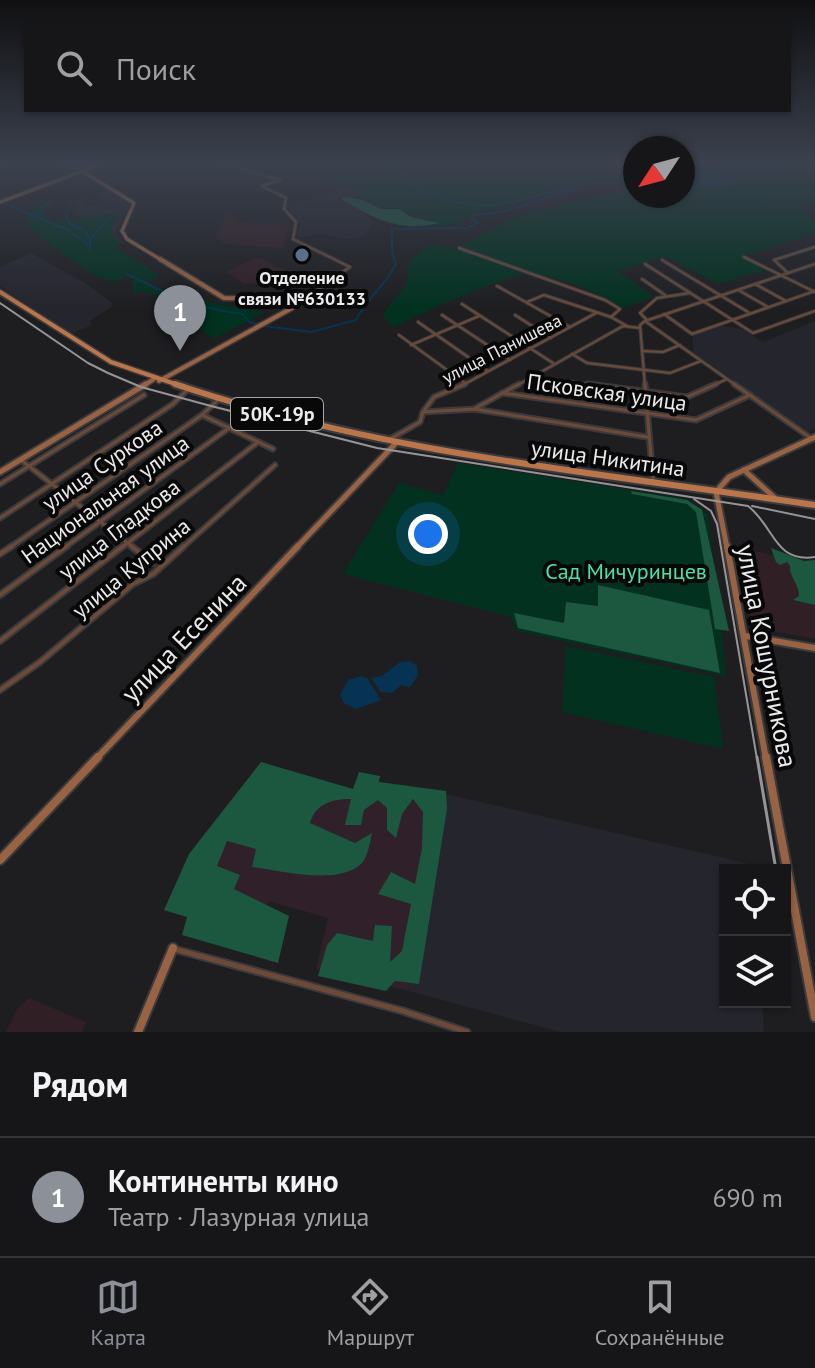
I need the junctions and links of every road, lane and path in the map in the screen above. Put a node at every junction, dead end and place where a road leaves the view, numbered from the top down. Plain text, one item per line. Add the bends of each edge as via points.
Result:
1 (130, 212) edge
2 (287, 212) edge
3 (815, 247) edge
4 (459, 248) dead end
5 (744, 257) dead end
6 (662, 260) dead end
7 (645, 264) dead end
8 (815, 267) edge
9 (788, 273) junction
10 (782, 275) junction
11 (642, 279) dead end
12 (755, 284) junction
13 (497, 286) dead end
14 (738, 289) junction
15 (0, 292) edge
16 (815, 292) edge
17 (690, 293) junction
18 (665, 295) junction
19 (720, 295) junction
20 (703, 301) junction
21 (786, 301) junction
22 (527, 302) junction
23 (462, 304) dead end
24 (296, 305) junction
25 (768, 307) junction
26 (815, 311) edge
27 (596, 313) junction
28 (750, 313) junction
29 (664, 314) junction
30 (442, 315) dead end
31 (515, 315) dead end
32 (479, 316) junction
33 (611, 317) junction
34 (646, 320) junction
35 (732, 320) junction
36 (418, 322) dead end
37 (458, 325) junction
38 (625, 326) junction
39 (570, 327) junction
40 (640, 328) junction
41 (399, 335) dead end
42 (436, 335) junction
43 (551, 338) junction
44 (411, 345) junction
45 (680, 345) junction
46 (531, 349) junction
47 (642, 351) junction
48 (572, 354) junction
49 (510, 360) junction
50 (701, 361) junction
51 (553, 363) junction
52 (643, 369) junction
53 (488, 371) junction
54 (529, 376) junction
55 (727, 379) junction
56 (156, 380) junction
57 (465, 383) junction
58 (187, 390) junction
59 (644, 392) junction
60 (502, 393) junction
61 (144, 395) dead end
62 (750, 395) junction
63 (220, 399) junction
64 (474, 409) junction
65 (423, 412) junction
66 (646, 413) junction
67 (202, 415) junction
68 (229, 428) junction
69 (647, 437) junction
70 (813, 438) edge
71 (258, 442) junction
72 (387, 442) junction
73 (396, 443) junction
74 (273, 449) dead end
75 (21, 460) junction
76 (275, 465) dead end
77 (28, 466) junction
78 (744, 469) junction
79 (0, 472) edge
80 (53, 483) junction
81 (653, 483) junction
82 (0, 484) edge
83 (716, 492) junction
84 (776, 499) junction
85 (76, 501) junction
86 (815, 505) edge
87 (0, 518) edge
88 (101, 521) junction
89 (128, 543) junction
90 (0, 554) edge
91 (153, 563) dead end
92 (0, 595) edge
93 (746, 636) junction
94 (0, 641) edge
95 (815, 648) edge
96 (0, 690) edge
97 (0, 860) edge
98 (173, 948) joint
99 (815, 1017) edge
100 (138, 1032) edge
101 (467, 1032) edge

1 - 24 street via 122,231 127,239 192,281 224,298 288,299
2 - 24 street via 296,222 293,239 350,267
3 - 9 street via 774,260
4 - 33 street via 605,300 620,309
5 - 10 street
6 - 19 street
7 - 17 street
8 - 9 street
9 - 10 street
10 - 12 street
10 - 16 street
11 - 18 street
12 - 14 street
12 - 21 street
13 - 22 street
14 - 19 street
14 - 25 street
15 - 56 main road, 50К-19р via 89,351
16 - 21 street
17 - 18 street
17 - 20 street
18 - 34 street via 640,311
19 - 20 street
19 - 28 street
20 - 29 street
20 - 35 street
21 - 25 street
22 - 27 street via 544,295
22 - 39 street
23 - 32 street
24 - 56 street
25 - 28 street
26 - 35 street via 753,333
27 - 33 street
27 - 39 street, улица Панишева
28 - 35 street
29 - 34 street
29 - 35 street via 692,334
30 - 37 street
31 - 43 street
32 - 37 street
32 - 46 street
33 - 38 street
34 - 40 street
34 - 45 street
36 - 42 street
37 - 42 street
37 - 49 street
38 - 40 street
38 - 48 street
39 - 43 street, улица Панишева
40 - 47 street
41 - 44 street
42 - 44 street
42 - 53 street
43 - 46 street, улица Панишева
44 - 57 street
45 - 47 street via 663,352
45 - 50 street
46 - 49 street, улица Панишева
46 - 51 street
47 - 52 street
48 - 51 street
48 - 52 street via 587,363
49 - 53 street, улица Панишева
50 - 52 street via 670,373
50 - 55 street
51 - 54 street
52 - 59 street
53 - 57 street, улица Панишева
54 - 59 street
54 - 60 street
55 - 59 street via 687,397
55 - 62 street
56 - 58 main road, 50К-19р
56 - 75 street
57 - 65 street, улица Панишева via 434,397
58 - 63 main road, 50К-19р
58 - 80 street
59 - 66 street
60 - 64 street
60 - 66 street, Псковская улица
61 - 77 street
62 - 66 street, Псковская улица via 696,420
62 - 70 street
63 - 67 street, улица Суркова
63 - 72 main road, 50К-19р
64 - 65 street
64 - 69 street
65 - 72 street, улица Панишева via 420,422
66 - 69 street
67 - 68 street
67 - 85 street, улица Суркова
68 - 71 street
68 - 88 street, Национальная улица
69 - 81 street
70 - 78 street
71 - 74 street
71 - 89 street, улица Гладкова
72 - 73 main road, 50К-19р
73 - 81 main road, улица Никитина
73 - 97 street, улица Есенина
75 - 77 street
75 - 79 street
76 - 96 street, улица Куприна via 153,574 133,584
77 - 80 street
77 - 82 street
78 - 83 street
78 - 84 street
80 - 85 street
80 - 87 street
81 - 83 main road, улица Никитина
83 - 84 main road, улица Никитина
83 - 93 street, улица Кошурникова
84 - 86 main road, улица Никитина
85 - 88 street
85 - 90 street, улица Суркова
88 - 89 street
88 - 92 street, Национальная улица
89 - 91 street
89 - 94 street, улица Гладкова
93 - 95 street
93 - 99 street, улица Кошурникова
98 - 100 street
98 - 101 street

